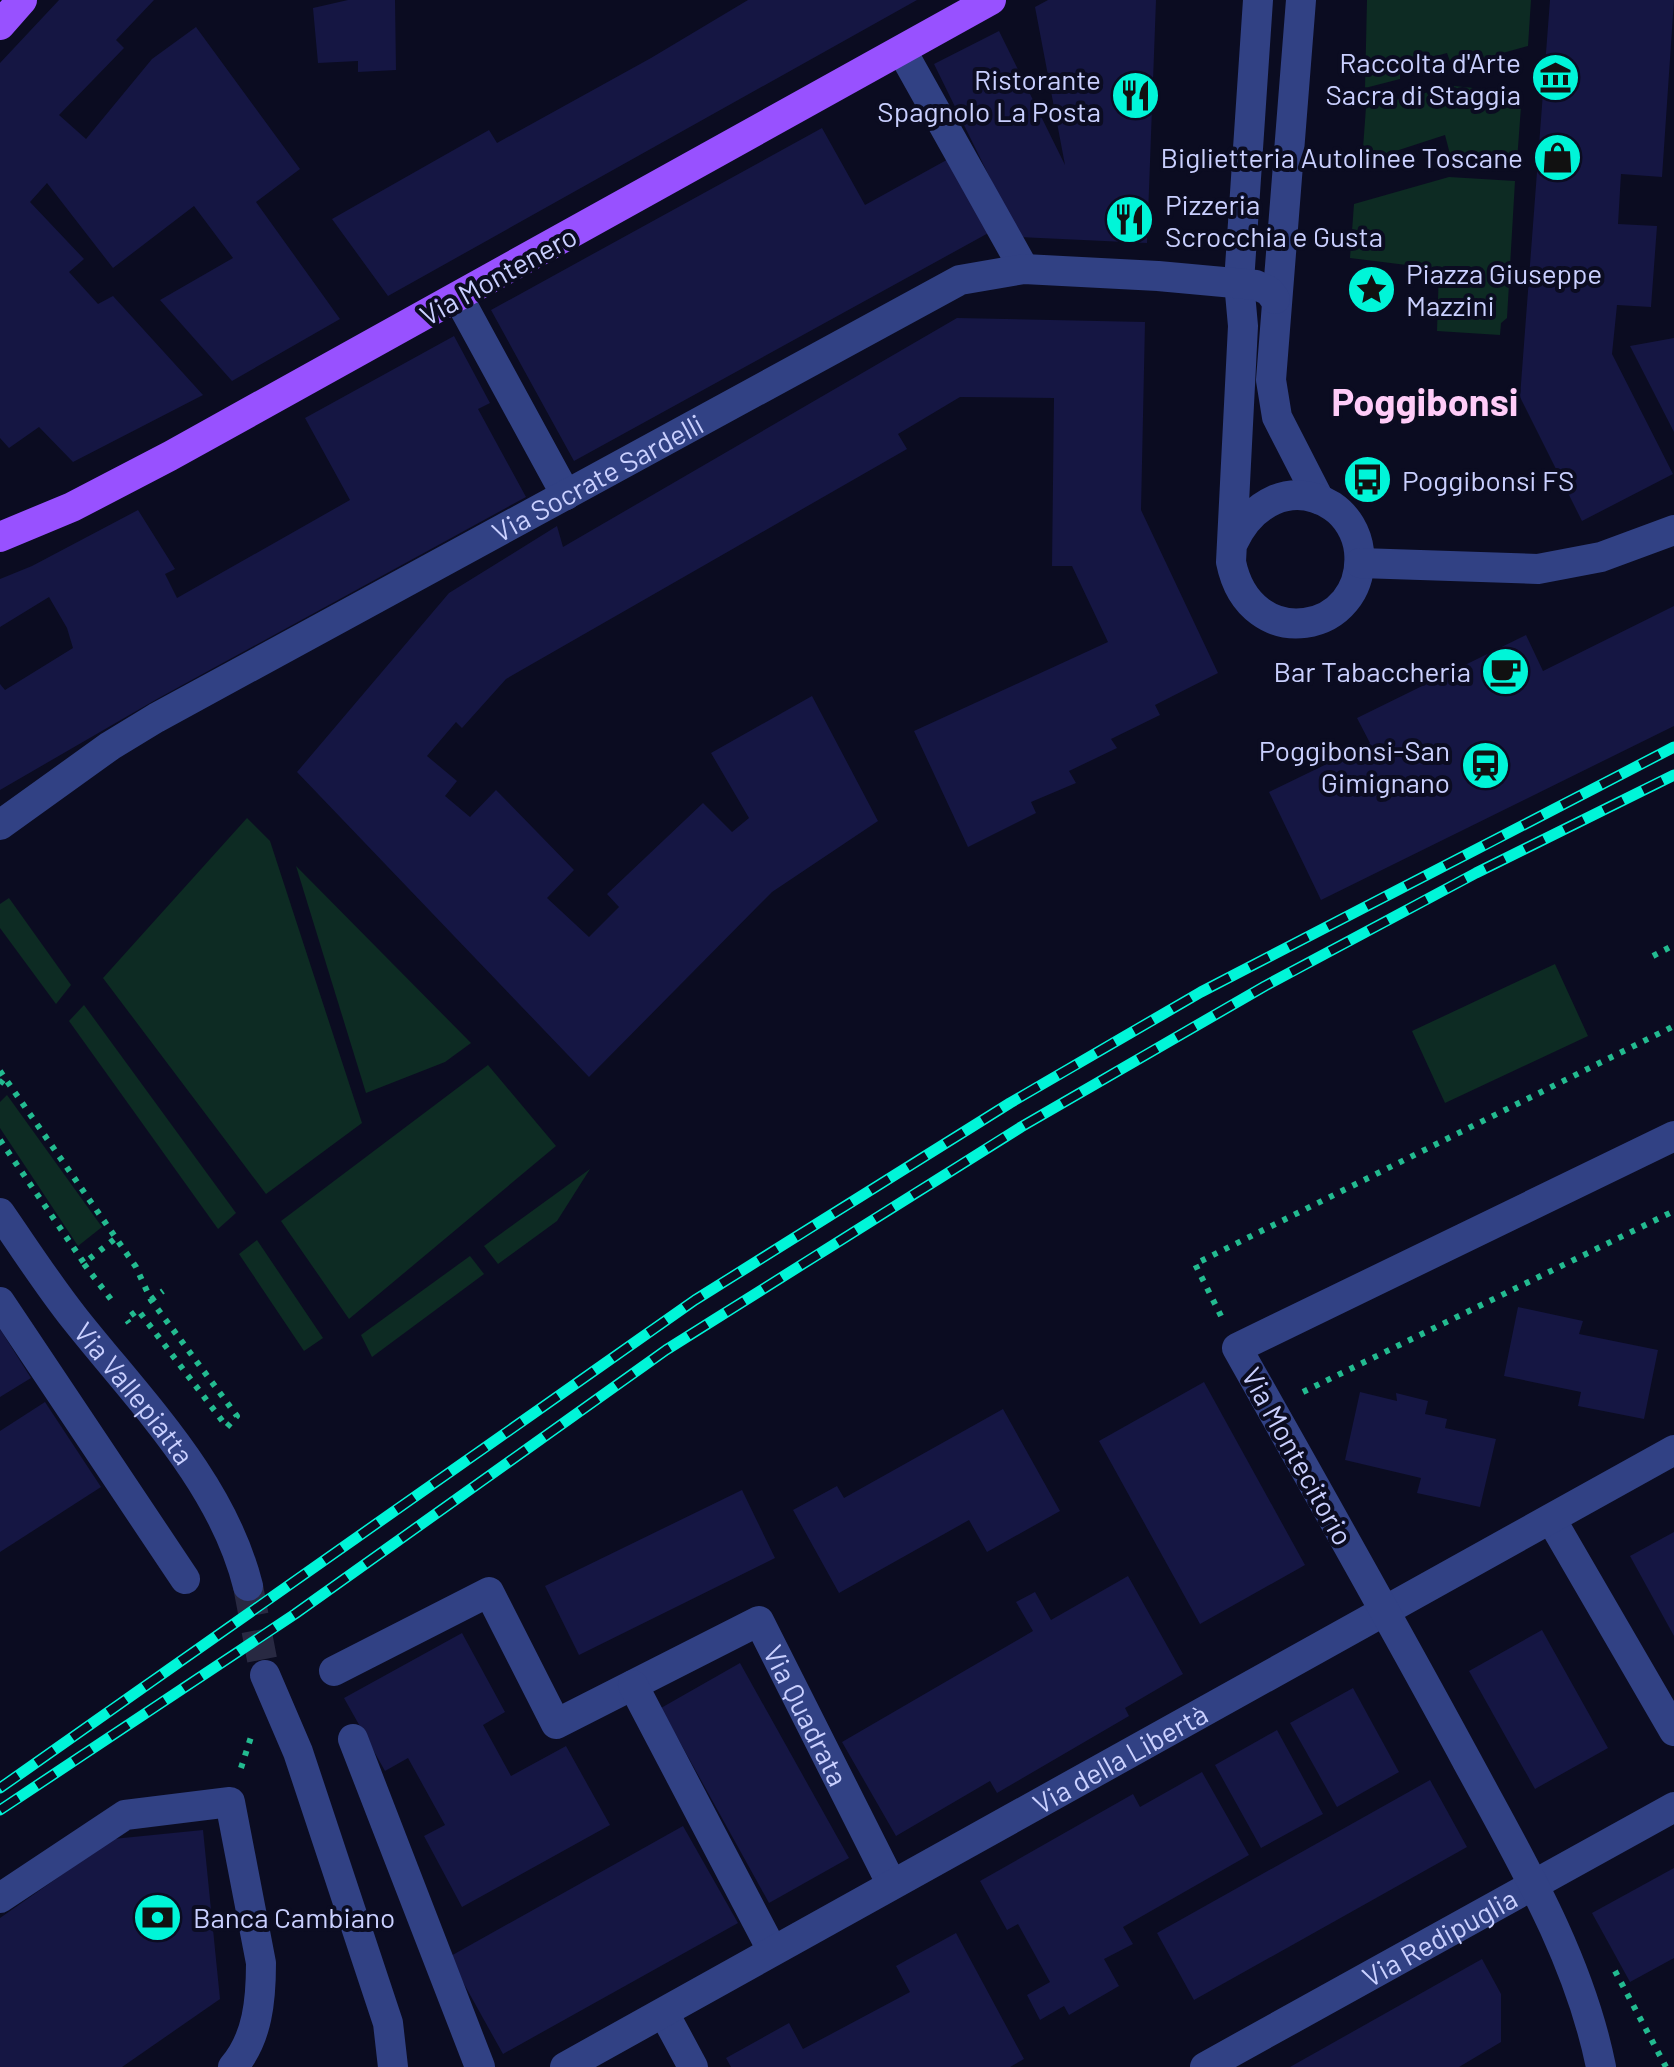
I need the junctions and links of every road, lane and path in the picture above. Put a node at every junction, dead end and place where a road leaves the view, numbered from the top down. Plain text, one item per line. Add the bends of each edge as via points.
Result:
1 (22, 0) edge
2 (991, 0) edge
3 (1258, 0) edge
4 (1302, 0) edge
5 (0, 25) edge
6 (902, 51) junction
7 (1024, 269) junction
8 (1239, 282) junction
9 (458, 297) junction
10 (1275, 300) junction
11 (566, 495) junction
12 (1319, 499) junction
13 (50, 517) junction
14 (1674, 530) edge
15 (0, 537) edge
16 (1233, 543) junction
17 (0, 554) edge
18 (1360, 563) junction
19 (0, 824) edge
20 (1674, 945) edge
21 (1653, 956) dead end
22 (1674, 1026) edge
23 (3, 1077) edge
24 (1674, 1136) edge
25 (0, 1140) edge
26 (1674, 1211) edge
27 (0, 1214) edge
28 (116, 1238) junction
29 (84, 1263) junction
30 (163, 1291) dead end
31 (151, 1300) junction
32 (0, 1302) edge
33 (126, 1318) junction
34 (136, 1332) dead end
35 (1237, 1348) junction
36 (1271, 1408) junction
37 (1674, 1450) edge
38 (1551, 1519) junction
39 (185, 1578) dead end
40 (248, 1586) tunnel mouth
41 (1384, 1610) junction
42 (334, 1671) dead end
43 (265, 1675) tunnel mouth
44 (632, 1685) junction
45 (255, 1724) dead end
46 (1674, 1731) edge
47 (353, 1739) dead end
48 (230, 1802) junction
49 (1674, 1807) edge
50 (891, 1883) junction
51 (1534, 1885) junction
52 (0, 1898) edge
53 (772, 1950) junction
54 (1610, 1961) dead end
55 (664, 2013) junction
56 (388, 2023) junction
57 (233, 2067) edge
58 (393, 2067) edge
59 (418, 2067) edge
60 (480, 2067) edge
61 (564, 2067) edge
62 (693, 2067) edge
63 (1205, 2067) edge
64 (1601, 2067) edge
65 (1666, 2067) edge

1 - 5 main road
2 - 6 main road, Via Montenero
3 - 8 street
4 - 10 street
6 - 7 street
6 - 9 main road, Via Montenero
7 - 8 street, Via Socrate Sardelli
7 - 11 street, Via Socrate Sardelli via 970,277 928,295
8 - 10 street via 1264,288
8 - 16 street via 1243,326
9 - 11 street
9 - 13 main road, Via Montenero
10 - 12 street via 1273,403
11 - 19 street, Via Socrate Sardelli via 156,718
12 - 16 street via 1276,498 1257,508
12 - 18 street via 1350,524
13 - 15 main road, Via Montenero
13 - 17 street
14 - 18 street via 1601,557 1538,569
16 - 18 street via 1243,596 1256,610 1290,624 1330,614 1350,592
20 - 21 path
22 - 35 path via 1195,1264
23 - 28 path
24 - 35 street, Via Montecitorio
25 - 29 path
26 - 36 path
27 - 40 street, Via Vallepiatta via 200,1480 228,1526
28 - 29 path
28 - 31 path
29 - 33 path
30 - 31 path
31 - 33 path via 237,1416 226,1427 138,1310
32 - 39 street
33 - 34 path
35 - 36 street, Via Montecitorio
36 - 41 street, Via Montecitorio
37 - 38 street, Via della Libertà
38 - 41 street, Via della Libertà
38 - 46 street
41 - 50 street, Via della Libertà
41 - 51 street, Via Montecitorio
42 - 44 street, Via Quadrata via 488,1592 556,1724
43 - 56 street via 298,1752
44 - 50 street, Via Quadrata via 758,1621
44 - 53 street
45 - 48 path
47 - 60 street
48 - 52 street via 125,1815
48 - 57 street via 261,1963 247,2046
49 - 51 street, Via Redipuglia
50 - 53 street, Via della Libertà
51 - 63 street, Via Redipuglia
51 - 64 street, Via Montecitorio via 1574,1976
53 - 55 street, Via della Libertà
54 - 65 path
55 - 61 street, Via della Libertà
55 - 62 street
56 - 58 street
56 - 59 street

